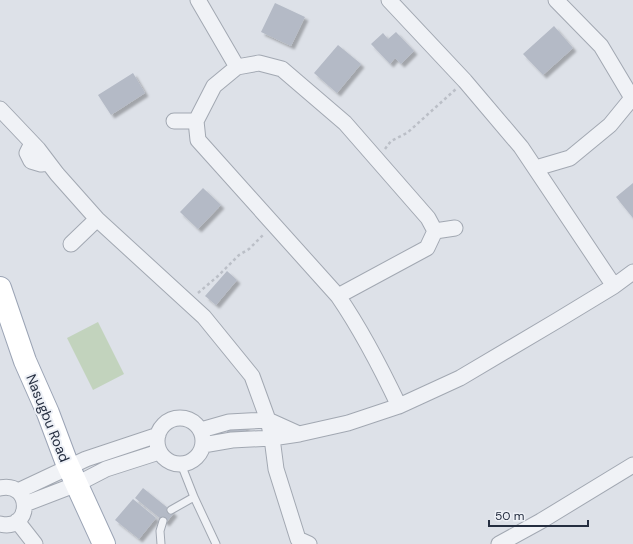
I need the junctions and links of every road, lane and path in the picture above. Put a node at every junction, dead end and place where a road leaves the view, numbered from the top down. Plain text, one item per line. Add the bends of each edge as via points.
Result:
1 (198, 0) edge
2 (388, 0) edge
3 (556, 0) edge
4 (237, 67) junction
5 (465, 81) junction
6 (633, 98) edge
7 (0, 109) edge
8 (174, 121) dead end
9 (196, 122) junction
10 (377, 160) junction
11 (536, 168) junction
12 (97, 219) junction
13 (275, 225) junction
14 (455, 228) dead end
15 (435, 231) junction
16 (70, 244) dead end
17 (633, 272) edge
18 (614, 286) junction
19 (0, 288) edge
20 (338, 296) junction
21 (187, 302) junction
22 (399, 406) junction
23 (268, 420) junction
24 (299, 434) junction
25 (158, 435) junction
26 (202, 437) junction
27 (272, 438) junction
28 (159, 452) junction
29 (181, 464) junction
30 (633, 465) edge
31 (73, 476) junction
32 (0, 488) edge
33 (21, 497) junction
34 (194, 497) junction
35 (171, 510) dead end
36 (163, 520) dead end
37 (17, 521) junction
38 (0, 524) edge
39 (35, 544) edge
40 (104, 544) edge
41 (161, 544) edge
42 (216, 544) edge
43 (309, 544) edge
44 (499, 544) edge

1 - 4 street
2 - 5 street
3 - 6 street via 601,46
4 - 9 street via 214,86
4 - 10 street via 259,63 282,69 345,123
5 - 10 path via 408,133 391,141
5 - 11 street via 521,146
6 - 11 street via 610,125 570,158
7 - 12 street
8 - 9 street
9 - 13 street via 198,140
10 - 15 street via 428,218
11 - 18 street
12 - 16 street
12 - 21 street
13 - 20 street
13 - 21 path
14 - 15 street
15 - 20 street via 428,248
17 - 18 street
18 - 22 street via 460,378
19 - 31 main road, Nasugbu Road via 25,361
20 - 22 street via 356,322
21 - 23 street via 204,316 252,376
22 - 24 street via 348,423
23 - 24 street
23 - 26 street via 229,422
23 - 27 street
24 - 27 street
25 - 26 street via 164,425 178,418 196,424
25 - 28 street
25 - 31 street via 86,460
26 - 27 street via 232,440
26 - 29 street via 200,453 194,460
27 - 43 street via 276,469 298,539
28 - 29 street via 168,462
28 - 31 street via 106,469
29 - 34 lane
30 - 44 street
31 - 33 street
31 - 40 main road, Nasugbu Road
32 - 33 street via 9,488
33 - 37 street via 23,514
34 - 35 lane
34 - 42 lane
36 - 41 lane via 160,531
37 - 38 street via 9,525
37 - 39 street

